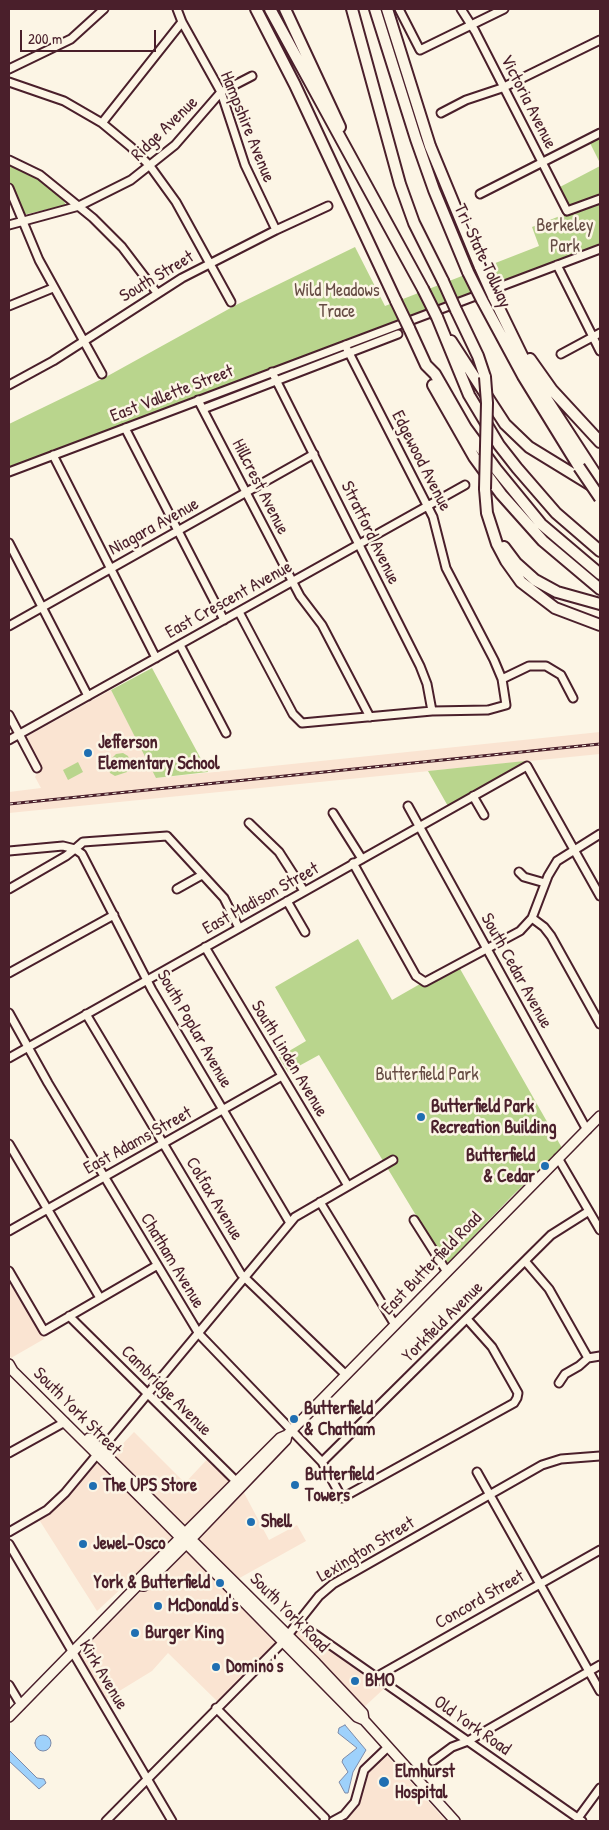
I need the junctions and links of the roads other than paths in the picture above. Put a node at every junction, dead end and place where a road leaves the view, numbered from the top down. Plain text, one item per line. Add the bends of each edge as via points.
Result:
1 (104, 9) edge
2 (177, 9) edge
3 (254, 9) edge
4 (270, 9) edge
5 (285, 9) edge
6 (290, 9) edge
7 (352, 9) edge
8 (375, 9) edge
9 (387, 9) edge
10 (399, 9) edge
11 (461, 9) edge
12 (504, 9) edge
13 (182, 22) junction
14 (471, 25) junction
15 (600, 40) edge
16 (302, 43) junction
17 (9, 69) edge
18 (252, 76) dead end
19 (9, 82) edge
20 (502, 88) junction
21 (221, 92) junction
22 (441, 113) dead end
23 (102, 123) junction
24 (600, 133) edge
25 (348, 152) junction
26 (9, 160) edge
27 (542, 162) junction
28 (150, 166) junction
29 (9, 188) edge
30 (480, 194) dead end
31 (600, 198) edge
32 (79, 206) junction
33 (328, 206) dead end
34 (21, 221) junction
35 (9, 225) edge
36 (276, 230) junction
37 (600, 249) edge
38 (209, 263) junction
39 (557, 265) junction
40 (53, 288) junction
41 (157, 293) junction
42 (493, 296) junction
43 (231, 302) dead end
44 (9, 306) edge
45 (438, 319) junction
46 (398, 334) dead end
47 (597, 335) edge
48 (84, 342) junction
49 (345, 344) junction
50 (600, 351) edge
51 (350, 353) junction
52 (561, 354) dead end
53 (426, 365) junction
54 (272, 372) junction
55 (102, 374) dead end
56 (277, 381) junction
57 (9, 385) edge
58 (198, 400) junction
59 (203, 409) junction
60 (125, 428) junction
61 (600, 442) edge
62 (314, 454) junction
63 (53, 455) junction
64 (9, 472) edge
65 (599, 479) edge
66 (465, 485) dead end
67 (600, 490) edge
68 (246, 492) junction
69 (487, 493) junction
70 (600, 498) edge
71 (428, 506) junction
72 (178, 530) junction
73 (9, 543) edge
74 (360, 544) junction
75 (600, 551) edge
76 (110, 568) junction
77 (600, 574) edge
78 (292, 582) junction
79 (600, 589) edge
80 (600, 604) edge
81 (42, 607) junction
82 (239, 612) junction
83 (224, 620) junction
84 (600, 625) edge
85 (9, 626) edge
86 (180, 645) junction
87 (156, 658) junction
88 (502, 679) junction
89 (88, 696) junction
90 (573, 698) dead end
91 (432, 711) junction
92 (9, 715) edge
93 (370, 717) junction
94 (226, 733) dead end
95 (19, 735) junction
96 (9, 740) edge
97 (37, 768) dead end
98 (473, 796) junction
99 (408, 806) dead end
100 (333, 813) dead end
101 (484, 815) dead end
102 (249, 823) dead end
103 (419, 826) junction
104 (600, 834) edge
105 (75, 848) junction
106 (574, 849) junction
107 (9, 851) edge
108 (362, 858) junction
109 (353, 863) junction
110 (519, 872) dead end
111 (202, 876) junction
112 (545, 883) junction
113 (9, 888) edge
114 (177, 889) dead end
115 (304, 891) junction
116 (600, 896) edge
117 (287, 901) junction
118 (114, 915) junction
119 (532, 918) junction
120 (239, 928) junction
121 (305, 932) dead end
122 (205, 947) junction
123 (487, 950) junction
124 (9, 973) edge
125 (147, 980) junction
126 (9, 1013) edge
127 (86, 1014) junction
128 (600, 1024) edge
129 (27, 1048) junction
130 (9, 1058) edge
131 (282, 1076) junction
132 (224, 1110) junction
133 (600, 1116) edge
134 (586, 1130) junction
135 (9, 1144) edge
136 (164, 1144) junction
137 (558, 1158) junction
138 (393, 1160) dead end
139 (104, 1177) junction
140 (348, 1186) junction
141 (320, 1202) junction
142 (48, 1209) junction
143 (589, 1211) junction
144 (414, 1220) dead end
145 (290, 1223) junction
146 (600, 1230) edge
147 (9, 1231) edge
148 (525, 1261) junction
149 (156, 1266) junction
150 (9, 1271) edge
151 (447, 1272) junction
152 (245, 1277) junction
153 (100, 1298) junction
154 (70, 1316) junction
155 (467, 1319) junction
156 (395, 1325) junction
157 (199, 1334) junction
158 (600, 1356) edge
159 (588, 1358) junction
160 (10, 1369) edge
161 (346, 1375) junction
162 (559, 1383) dead end
163 (147, 1394) junction
164 (65, 1422) junction
165 (289, 1433) junction
166 (98, 1452) junction
167 (9, 1453) edge
168 (600, 1456) edge
169 (322, 1462) junction
170 (477, 1472) dead end
171 (239, 1484) junction
172 (490, 1495) junction
173 (199, 1519) junction
174 (174, 1520) junction
175 (9, 1532) edge
176 (186, 1538) junction
177 (9, 1544) edge
178 (600, 1550) edge
179 (194, 1554) junction
180 (173, 1557) junction
181 (540, 1584) junction
182 (138, 1585) junction
183 (298, 1623) junction
184 (286, 1638) junction
185 (73, 1652) junction
186 (346, 1655) joint
187 (600, 1665) edge
188 (588, 1671) junction
189 (376, 1677) junction
190 (9, 1685) edge
191 (600, 1691) edge
192 (21, 1705) junction
193 (216, 1708) junction
194 (9, 1717) edge
195 (468, 1741) junction
196 (388, 1747) junction
197 (433, 1760) dead end
198 (147, 1779) junction
199 (600, 1788) edge
200 (324, 1819) edge
201 (580, 1820) edge
202 (106, 1821) edge
203 (172, 1821) edge
204 (333, 1821) edge
205 (454, 1821) edge

1 - 17 street via 70,39
2 - 13 street, Hampshire Avenue
3 - 53 highway, bridge via 270,36
4 - 25 highway
5 - 16 highway
6 - 16 highway via 301,32
7 - 69 highway, bridge via 400,184 414,222 485,377
8 - 70 highway, Tri-State Tollway, bridge via 416,139 468,272 523,376
9 - 42 highway, Tri-State Tollway, bridge via 433,154
10 - 14 street via 420,50
11 - 14 street, Victoria Avenue
12 - 14 street
13 - 21 street, Hampshire Avenue
13 - 23 street
14 - 20 street, Victoria Avenue
15 - 20 street
16 - 25 highway via 342,131
18 - 21 street, Ridge Avenue
19 - 23 street via 50,94
20 - 22 street via 466,100
20 - 27 street, Victoria Avenue
21 - 28 street, Ridge Avenue via 183,138
21 - 36 street, Hampshire Avenue via 248,172
23 - 28 street
24 - 27 street
25 - 45 highway, bridge
26 - 32 street via 40,175
27 - 30 street
27 - 31 street, Victoria Avenue via 567,210
28 - 32 street, Ridge Avenue via 111,191
28 - 38 street via 180,209
29 - 34 street
32 - 34 street, Ridge Avenue
32 - 41 street via 122,247
33 - 36 street, South Street
34 - 35 street, Ridge Avenue
34 - 40 street
36 - 38 street, South Street
37 - 39 street, East Vallette Street
38 - 41 street, South Street
38 - 43 street
39 - 47 street
39 - 49 street, East Vallette Street
40 - 44 street
40 - 48 street
41 - 48 street, South Street
42 - 61 highway via 537,370
42 - 65 highway, Tri-State Tollway via 533,378
45 - 67 highway via 505,424 529,447
45 - 75 highway via 469,395 499,445 556,513
46 - 51 street, East Vallette Street
47 - 50 street
47 - 52 street
48 - 55 street
48 - 57 street, South Street
49 - 51 street, Edgewood Avenue
49 - 54 street, East Vallette Street
51 - 56 street, East Vallette Street
51 - 71 street, Edgewood Avenue
53 - 77 highway via 466,428 520,500 541,524
53 - 79 highway via 446,410 501,494 543,541
54 - 56 street, Stratford Avenue
54 - 58 street, East Vallette Street
56 - 59 street, East Vallette Street
56 - 62 street, Stratford Avenue
58 - 59 street, Hillcrest Avenue
58 - 60 street, East Vallette Street
59 - 68 street, Hillcrest Avenue
60 - 63 street, East Vallette Street
60 - 72 street
62 - 68 street, Niagara Avenue
62 - 74 street, Stratford Avenue
63 - 64 street, East Vallette Street
63 - 76 street
66 - 71 street, East Crescent Avenue
68 - 72 street, Niagara Avenue
68 - 78 street, Hillcrest Avenue
69 - 80 highway via 500,540 523,570 557,592
69 - 84 highway via 487,513 497,544 521,582 555,608
71 - 74 street, East Crescent Avenue
71 - 88 street, Edgewood Avenue via 437,526 446,568
72 - 76 street, Niagara Avenue
72 - 83 street
73 - 81 street
74 - 78 street, East Crescent Avenue
74 - 91 street, Stratford Avenue via 420,666
76 - 81 street, Niagara Avenue
76 - 87 street
78 - 82 street, East Crescent Avenue
78 - 93 street, Hillcrest Avenue via 322,625
81 - 85 street, Niagara Avenue
81 - 89 street
82 - 83 street, East Crescent Avenue
82 - 93 street via 298,720 312,723
83 - 86 street, East Crescent Avenue
86 - 87 street, East Crescent Avenue
86 - 94 street
87 - 89 street, East Crescent Avenue
88 - 90 street via 529,666 546,666 560,675
88 - 91 street, Edgewood Avenue via 506,704 488,710
89 - 95 street, East Crescent Avenue
91 - 93 street
92 - 95 street
95 - 96 street, East Crescent Avenue
95 - 97 street
98 - 101 street
98 - 103 street, East Madison Street
98 - 106 street, East Madison Street via 527,766
99 - 103 street, South Cedar Avenue
100 - 108 street
102 - 115 street via 279,852
103 - 108 street, East Madison Street
103 - 123 street, South Cedar Avenue
104 - 106 street
105 - 107 street via 63,846
105 - 111 street via 83,842 162,835 172,839
105 - 113 street
105 - 118 street, South Poplar Avenue via 82,854
106 - 112 street via 557,861
106 - 116 street
108 - 109 street, East Madison Street
109 - 115 street, East Madison Street
109 - 123 street via 422,982
110 - 112 street via 524,877
111 - 114 street
111 - 120 street via 225,900
112 - 119 street
115 - 117 street, East Madison Street
117 - 120 street, East Madison Street
117 - 121 street
118 - 124 street
118 - 125 street, South Poplar Avenue
119 - 123 street via 520,930
119 - 128 street via 551,936
120 - 122 street, East Madison Street
122 - 125 street, East Madison Street
122 - 131 street, South Linden Avenue
123 - 134 street, South Cedar Avenue
125 - 127 street, East Madison Street
125 - 132 street, South Poplar Avenue
126 - 129 street, Chatham Avenue
127 - 129 street, East Madison Street
127 - 136 street, Colfax Avenue
129 - 130 street, East Madison Street
129 - 139 street, Chatham Avenue
131 - 132 street, East Adams Street
131 - 140 street, South Linden Avenue
132 - 136 street, East Adams Street
132 - 145 street, South Poplar Avenue
133 - 134 main road, East Butterfield Road
134 - 137 main road, East Butterfield Road
135 - 142 street
136 - 139 street, East Adams Street
136 - 152 street, Colfax Avenue
137 - 143 street
137 - 151 main road, East Butterfield Road
138 - 140 street
139 - 142 street, East Adams Street
139 - 149 street, Chatham Avenue
140 - 141 street
141 - 145 street via 298,1214
141 - 156 street
142 - 147 street, East Adams Street
142 - 153 street
143 - 146 street
143 - 148 street, Yorkfield Avenue via 556,1230
144 - 151 street
145 - 152 street
148 - 155 street, Yorkfield Avenue
148 - 159 street via 549,1289
149 - 153 street
149 - 157 street, Chatham Avenue
150 - 154 street via 44,1331
151 - 156 main road, East Butterfield Road
152 - 157 street
152 - 161 street, Colfax Avenue
153 - 154 street
154 - 163 street, Cambridge Avenue
155 - 169 street, Yorkfield Avenue
155 - 169 street, Chatham Avenue via 490,1344 518,1393 514,1403 342,1498
156 - 161 main road, East Butterfield Road
157 - 163 street
157 - 165 street, Chatham Avenue
158 - 159 street
159 - 162 street via 565,1374
160 - 164 main road, South York Street
160 - 166 main road, South York Street via 24,1374
161 - 165 main road, East Butterfield Road
163 - 166 street
163 - 171 street, Cambridge Avenue
164 - 166 main road, South York Street
164 - 167 street
165 - 169 street, Chatham Avenue
165 - 171 main road, East Butterfield Road via 280,1438
166 - 174 main road, South York Street
166 - 175 street via 56,1502
166 - 176 main road, South York Street
168 - 172 street, Lexington Street via 550,1462
170 - 172 street
171 - 173 main road, East Butterfield Road
171 - 176 main road, East Butterfield Road
172 - 181 street
172 - 183 street, Lexington Street via 336,1582 319,1596
173 - 174 main road
173 - 176 main road, East Butterfield Road
174 - 176 main road, South York Street
176 - 179 main road, South York Road
176 - 180 main road, East Butterfield Road
176 - 182 main road, East Butterfield Road via 137,1581
176 - 184 main road, South York Road
177 - 185 street, Kirk Avenue
178 - 181 street, Concord Street
179 - 180 main road
179 - 184 main road, South York Road
180 - 182 main road, East Butterfield Road via 144,1586
181 - 188 street
181 - 189 street, Concord Street
182 - 185 main road, East Butterfield Road
183 - 184 street, Lexington Street
183 - 186 street, South York Road
184 - 193 street, Lexington Street
184 - 196 main road, South York Road
185 - 192 main road, East Butterfield Road
185 - 198 street, Kirk Avenue
186 - 189 street, Old York Road
187 - 188 street
188 - 191 street
188 - 195 street
189 - 195 street, Old York Road
190 - 192 street
192 - 194 main road, East Butterfield Road
193 - 198 street, Lexington Street
193 - 200 street
195 - 197 street
195 - 201 street, Old York Road
196 - 204 street via 364,1770 355,1802 344,1815
196 - 205 main road, South York Road
198 - 202 street, Lexington Street
198 - 203 street, Kirk Avenue
199 - 201 street

